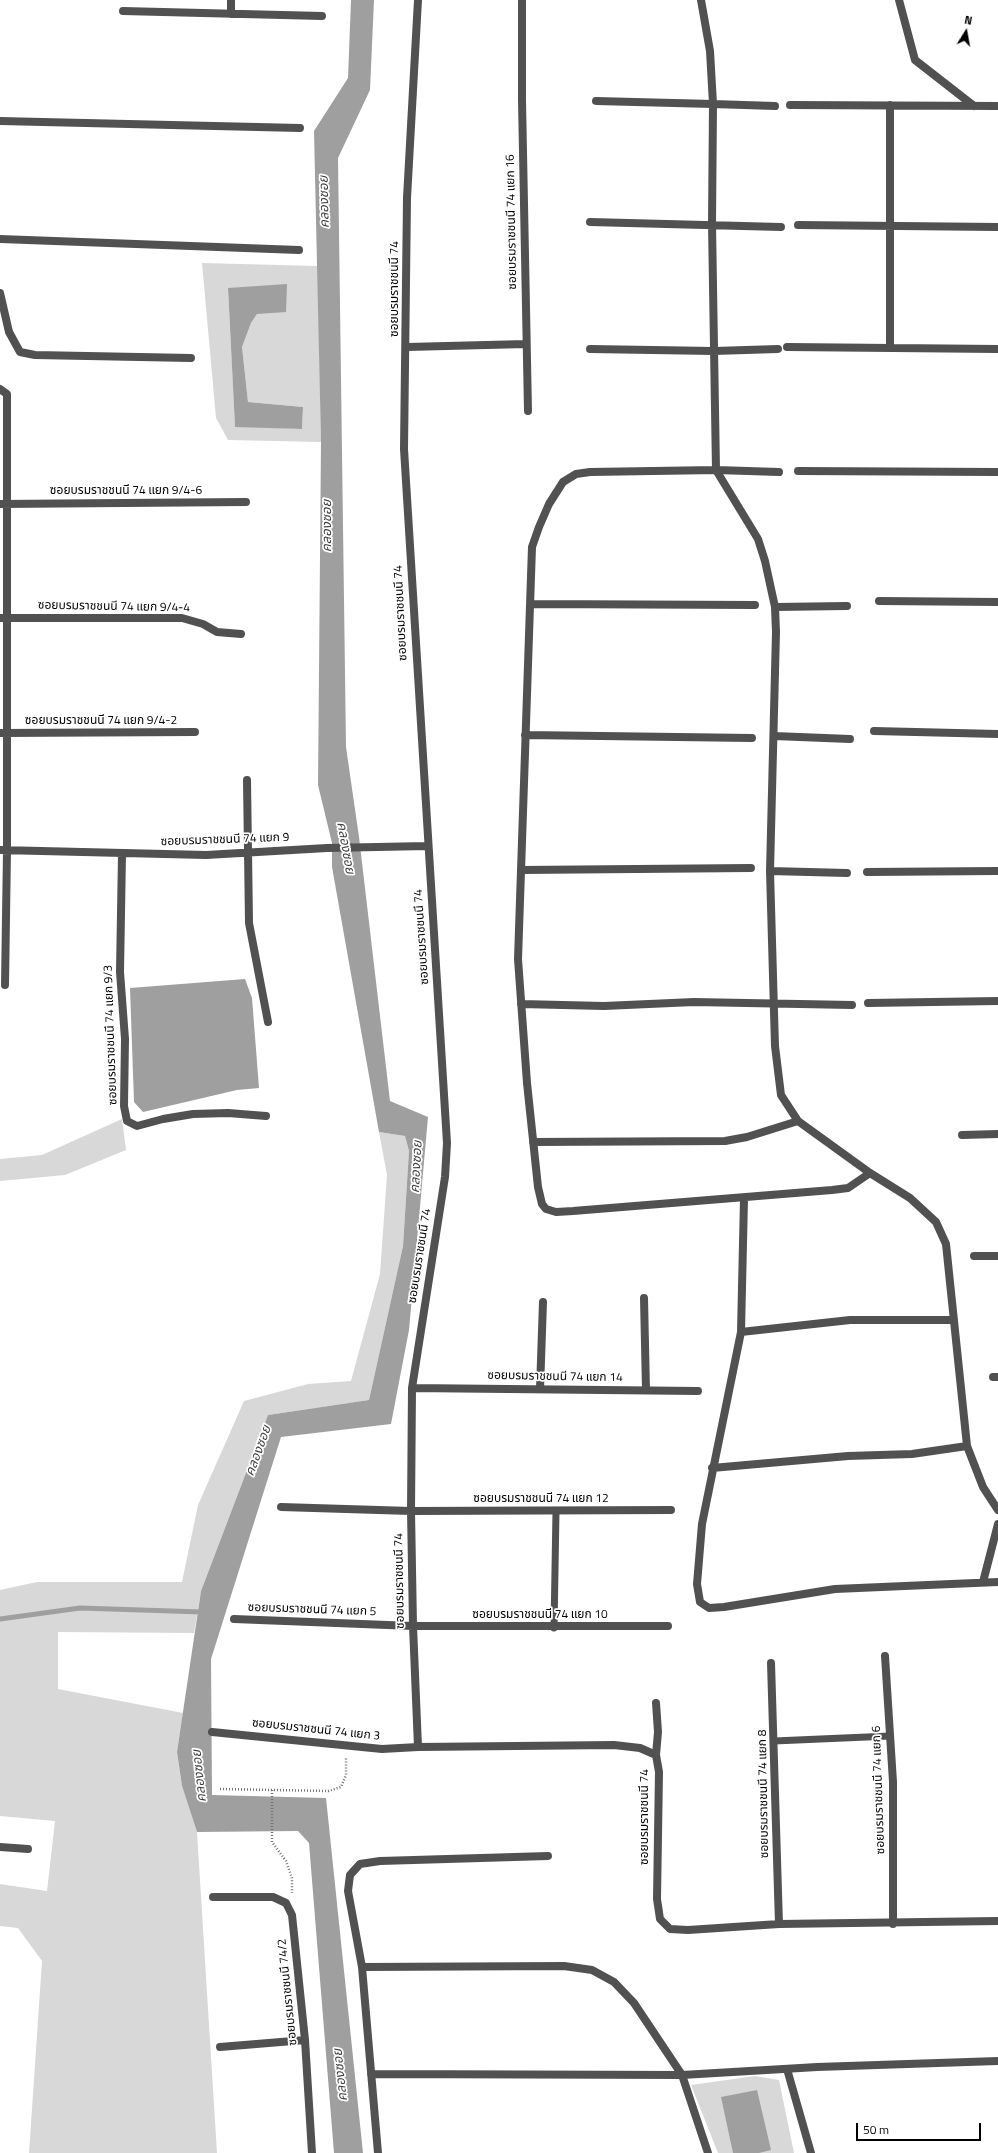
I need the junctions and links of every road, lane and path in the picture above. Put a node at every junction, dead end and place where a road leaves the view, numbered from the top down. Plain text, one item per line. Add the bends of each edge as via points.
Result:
1 (231, 0) edge
2 (418, 0) edge
3 (522, 0) edge
4 (701, 0) edge
5 (899, 0) edge
6 (123, 11) dead end
7 (231, 14) junction
8 (322, 16) dead end
9 (596, 101) dead end
10 (713, 104) junction
11 (790, 105) dead end
12 (890, 105) junction
13 (776, 106) dead end
14 (974, 106) junction
15 (998, 106) edge
16 (0, 121) edge
17 (300, 128) dead end
18 (590, 222) dead end
19 (712, 224) junction
20 (798, 225) dead end
21 (890, 226) junction
22 (782, 227) dead end
23 (998, 227) edge
24 (0, 239) edge
25 (300, 250) dead end
26 (0, 293) edge
27 (526, 344) junction
28 (407, 348) junction
29 (787, 348) dead end
30 (890, 348) junction
31 (590, 349) dead end
32 (778, 349) dead end
33 (998, 349) edge
34 (714, 351) junction
35 (190, 358) dead end
36 (0, 389) edge
37 (528, 410) dead end
38 (716, 470) junction
39 (798, 471) dead end
40 (779, 472) dead end
41 (998, 472) edge
42 (246, 502) dead end
43 (3, 504) edge
44 (879, 601) dead end
45 (998, 602) edge
46 (530, 604) junction
47 (755, 605) dead end
48 (847, 606) dead end
49 (775, 607) junction
50 (3, 618) edge
51 (241, 634) dead end
52 (874, 731) dead end
53 (196, 732) dead end
54 (3, 733) edge
55 (998, 734) edge
56 (525, 735) junction
57 (774, 736) junction
58 (752, 738) dead end
59 (850, 739) dead end
60 (248, 780) dead end
61 (427, 846) junction
62 (3, 850) edge
63 (247, 852) junction
64 (122, 854) junction
65 (751, 868) dead end
66 (521, 870) junction
67 (770, 871) junction
68 (998, 871) edge
69 (867, 872) dead end
70 (847, 873) dead end
71 (5, 985) dead end
72 (998, 1001) edge
73 (868, 1003) dead end
74 (521, 1004) junction
75 (775, 1004) junction
76 (852, 1005) dead end
77 (268, 1022) dead end
78 (266, 1116) dead end
79 (798, 1121) junction
80 (998, 1134) edge
81 (962, 1135) dead end
82 (533, 1142) junction
83 (870, 1173) junction
84 (744, 1199) junction
85 (974, 1256) dead end
86 (998, 1256) edge
87 (644, 1298) dead end
88 (543, 1302) dead end
89 (954, 1320) junction
90 (741, 1332) junction
91 (412, 1388) junction
92 (540, 1389) junction
93 (646, 1390) junction
94 (698, 1391) dead end
95 (967, 1446) junction
96 (712, 1468) junction
97 (281, 1507) dead end
98 (671, 1510) dead end
99 (998, 1510) edge
100 (411, 1511) junction
101 (556, 1511) junction
102 (998, 1524) edge
103 (983, 1582) junction
104 (998, 1582) edge
105 (234, 1619) dead end
106 (413, 1626) junction
107 (668, 1626) dead end
108 (554, 1628) junction
109 (885, 1656) dead end
110 (771, 1663) dead end
111 (656, 1703) dead end
112 (212, 1732) dead end
113 (890, 1736) junction
114 (774, 1741) junction
115 (346, 1746) junction
116 (418, 1747) junction
117 (656, 1755) junction
118 (220, 1789) dead end
119 (272, 1791) junction
120 (0, 1847) edge
121 (28, 1849) dead end
122 (548, 1856) dead end
123 (213, 1898) dead end
124 (292, 1915) junction
125 (998, 1921) edge
126 (779, 1924) junction
127 (893, 1924) junction
128 (362, 1966) junction
129 (306, 2040) junction
130 (220, 2047) dead end
131 (998, 2061) edge
132 (787, 2068) junction
133 (371, 2074) junction
134 (682, 2075) junction
135 (312, 2153) edge
136 (378, 2153) edge
137 (708, 2153) edge
138 (811, 2153) edge

1 - 7 street
2 - 28 street, ซอยบรมราชชนนี 74 via 407,198
3 - 27 street, ซอยบรมราชชนนี 74 แยก 16
4 - 10 street via 710,51
5 - 14 street via 915,60
6 - 7 street
7 - 8 street
9 - 10 street
10 - 13 street
10 - 19 street
11 - 12 street
12 - 14 street
12 - 21 street
14 - 15 street
16 - 17 street
18 - 19 street
19 - 22 street
19 - 34 street
20 - 21 street
21 - 23 street
21 - 30 street
24 - 25 street
26 - 35 street via 9,332 20,352 36,355
27 - 28 street
27 - 37 street, ซอยบรมราชชนนี 74 แยก 16
28 - 61 street, ซอยบรมราชชนนี 74 via 405,476
29 - 30 street
30 - 33 street
31 - 34 street
32 - 34 street
34 - 38 street
36 - 43 street via 7,394
38 - 40 street
38 - 46 street via 590,472 576,474 563,482 549,504 532,547
38 - 49 street via 758,539
39 - 41 street
42 - 43 street, ซอยบรมราชชนนี 74 แยก 9/4-6
43 - 50 street
44 - 45 street
46 - 47 street
46 - 56 street
48 - 49 street
49 - 57 street
50 - 51 street, ซอยบรมราชชนนี 74 แยก 9/4-4 via 182,618 203,624 217,632
50 - 54 street
52 - 55 street
53 - 54 street, ซอยบรมราชชนนี 74 แยก 9/4-2
54 - 62 street
56 - 58 street
56 - 66 street
57 - 59 street
57 - 67 street
60 - 63 street
61 - 63 street, ซอยบรมราชชนนี 74 แยก 9
61 - 91 street, ซอยบรมราชชนนี 74 via 447,1143 445,1177
62 - 64 street, ซอยบรมราชชนนี 74 แยก 9
62 - 71 street
63 - 64 street, ซอยบรมราชชนนี 74 แยก 9 via 206,855
63 - 77 street via 249,923
64 - 78 street, ซอยบรมราชชนนี 74 แยก 9/3 via 120,972 125,1039 124,1106 127,1121 137,1126 193,1114
65 - 66 street
66 - 74 street via 518,959
67 - 70 street
67 - 75 street
68 - 69 street
72 - 73 street
74 - 75 street
74 - 82 street
75 - 76 street
75 - 79 street via 775,1046 781,1095
79 - 82 street via 747,1138 725,1141
79 - 83 street
80 - 81 street
82 - 84 street via 542,1204 546,1209 556,1212
83 - 84 street via 848,1188
83 - 89 street via 910,1198 936,1222 946,1244
84 - 90 street
85 - 86 street
87 - 93 street
88 - 92 street
89 - 90 street via 850,1320
89 - 95 street
90 - 96 street
91 - 92 street, ซอยบรมราชชนนี 74 แยก 14
91 - 100 street, ซอยบรมราชชนนี 74
92 - 93 street, ซอยบรมราชชนนี 74 แยก 14
93 - 94 street, ซอยบรมราชชนนี 74 แยก 14
95 - 96 street via 912,1454 848,1456
95 - 99 street via 983,1487
96 - 103 street via 702,1524 697,1584 700,1602 709,1608 835,1589
97 - 100 street, ซอยบรมราชชนนี 74 แยก 12
98 - 101 street, ซอยบรมราชชนนี 74 แยก 12
100 - 101 street, ซอยบรมราชชนนี 74 แยก 12
100 - 106 street, ซอยบรมราชชนนี 74
101 - 108 lane
102 - 103 street
103 - 104 street
105 - 106 street, ซอยบรมราชชนนี 74 แยก 5
106 - 108 street, ซอยบรมราชชนนี 74 แยก 10
106 - 116 street, ซอยบรมราชชนนี 74
107 - 108 street, ซอยบรมราชชนนี 74 แยก 10
109 - 113 street, ซอยบรมราชชนนี 74 แยก 6
110 - 114 street, ซอยบรมราชชนนี 74 แยก 8
111 - 117 street
112 - 115 street, ซอยบรมราชชนนี 74 แยก 3
113 - 114 lane
113 - 127 street, ซอยบรมราชชนนี 74 แยก 6 via 893,1782
114 - 126 street, ซอยบรมราชชนนี 74 แยก 8
115 - 116 street, ซอยบรมราชชนนี 74 แยก 3 via 382,1749
115 - 119 path via 346,1775 341,1788 328,1791
116 - 117 street, ซอยบรมราชชนนี 74 via 614,1745 640,1748
117 - 126 street, ซอยบรมราชชนนี 74 via 659,1772 656,1899 660,1919 670,1929 688,1930
118 - 119 path
119 - 124 path via 272,1842 286,1861 292,1878
120 - 121 street
122 - 128 street via 360,1864 350,1875 348,1891
123 - 124 street via 273,1897 286,1903
124 - 129 street, ซอยบรมราชชนนี 74/2
125 - 127 street, ซอยบรมราชชนนี 74
126 - 127 street, ซอยบรมราชชนนี 74
128 - 133 street
128 - 134 street via 564,1966 592,1970 614,1982 634,2003
129 - 130 street
129 - 135 street, ซอยบรมราชชนนี 74/2
131 - 132 street
132 - 134 street
132 - 138 street
133 - 134 street
133 - 136 street
134 - 137 street

